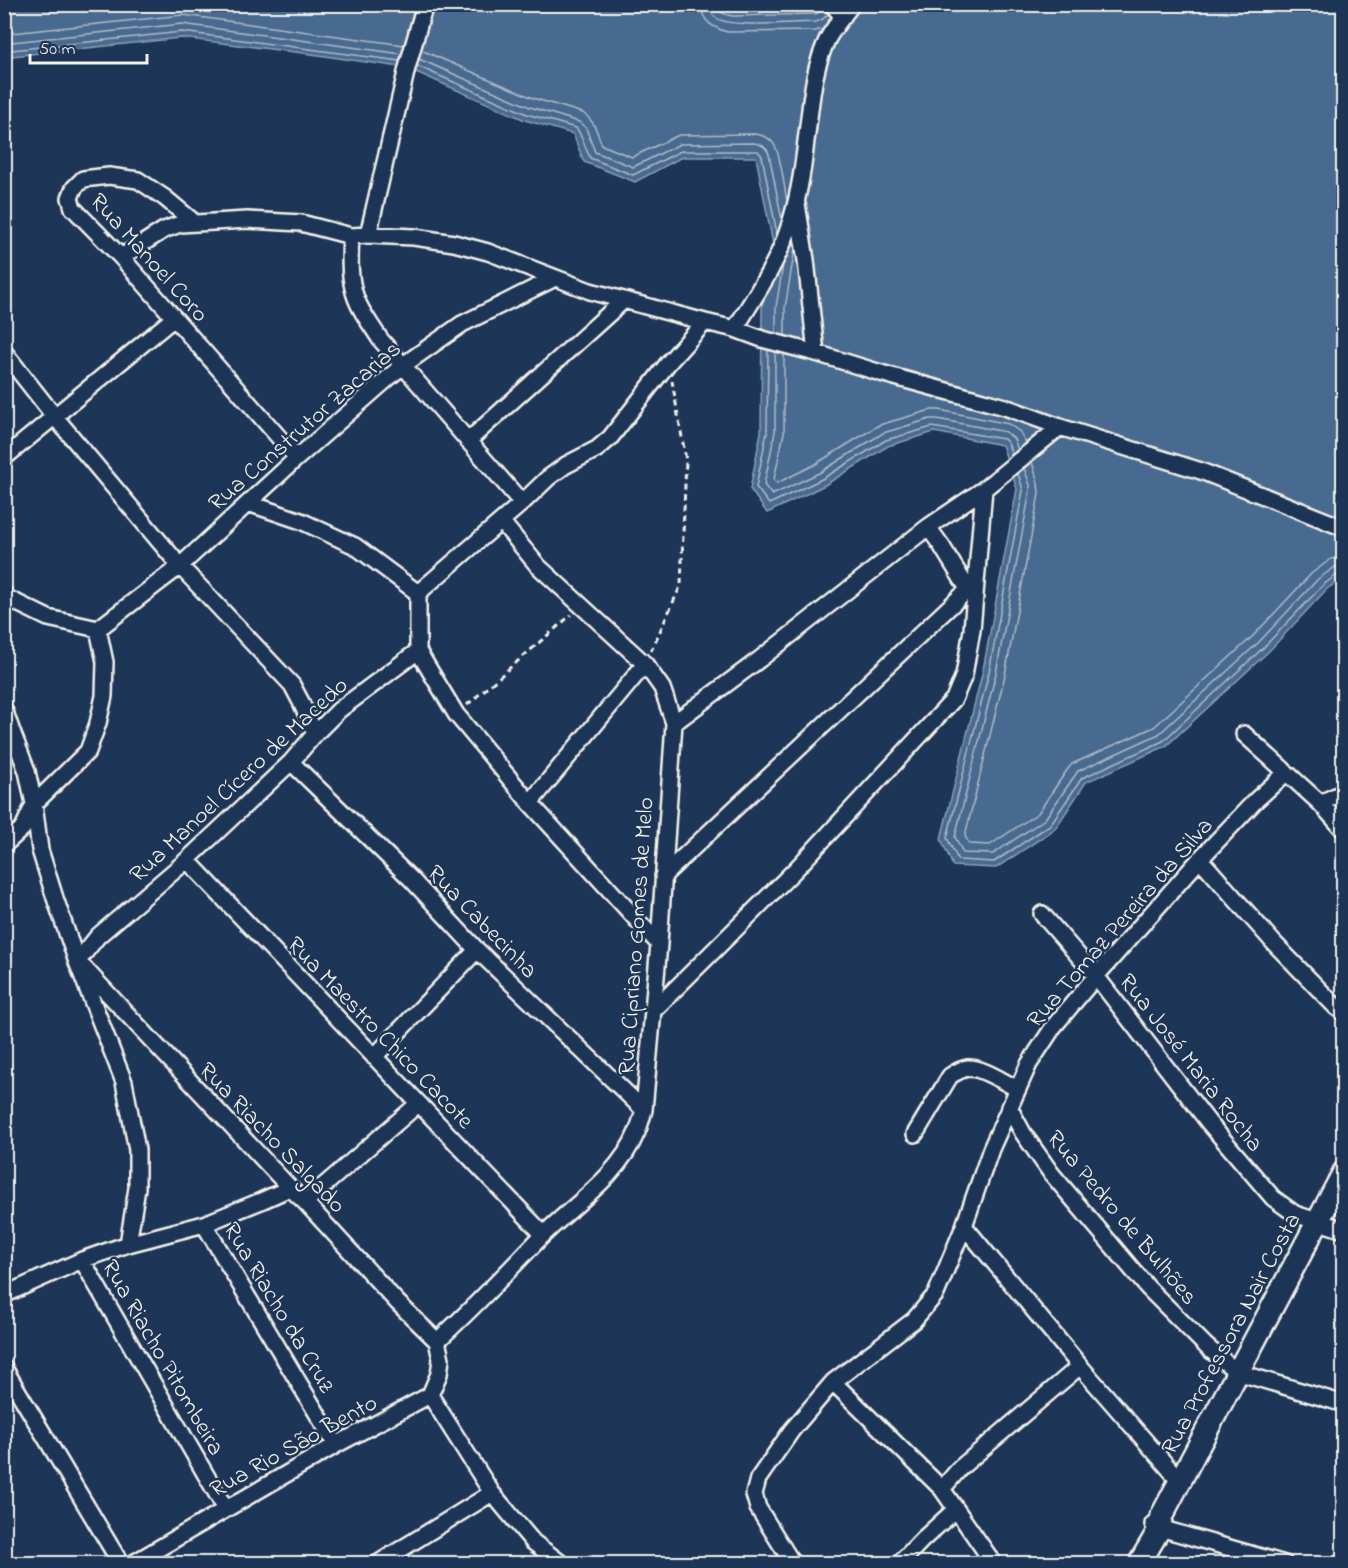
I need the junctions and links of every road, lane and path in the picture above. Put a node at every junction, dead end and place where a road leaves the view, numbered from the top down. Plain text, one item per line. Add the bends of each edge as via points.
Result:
1 (425, 4) edge
2 (832, 4) edge
3 (848, 11) edge
4 (796, 199) junction
5 (195, 223) junction
6 (368, 235) junction
7 (351, 236) junction
8 (121, 257) junction
9 (555, 278) junction
10 (623, 301) junction
11 (174, 318) junction
12 (705, 322) junction
13 (735, 329) junction
14 (4, 352) edge
15 (816, 353) junction
16 (669, 362) junction
17 (402, 366) junction
18 (55, 417) junction
19 (1060, 427) junction
20 (468, 441) junction
21 (4, 458) edge
22 (297, 458) junction
23 (984, 489) junction
24 (248, 503) junction
25 (522, 503) junction
26 (501, 521) junction
27 (928, 527) junction
28 (1344, 528) edge
29 (180, 566) junction
30 (972, 586) junction
31 (418, 592) junction
32 (5, 599) edge
33 (581, 607) junction
34 (98, 629) junction
35 (418, 651) junction
36 (645, 664) junction
37 (4, 709) edge
38 (456, 714) junction
39 (674, 723) junction
40 (315, 734) junction
41 (1244, 734) dead end
42 (291, 762) junction
43 (1286, 773) junction
44 (1344, 792) edge
45 (530, 803) junction
46 (1320, 803) junction
47 (33, 804) junction
48 (1344, 830) edge
49 (4, 845) edge
50 (1200, 859) junction
51 (187, 860) junction
52 (663, 876) junction
53 (1042, 914) dead end
54 (658, 944) junction
55 (477, 950) junction
56 (77, 962) junction
57 (1096, 976) junction
58 (653, 1011) junction
59 (1344, 1013) edge
60 (374, 1057) junction
61 (1018, 1089) junction
62 (418, 1104) junction
63 (1009, 1107) junction
64 (644, 1110) junction
65 (915, 1134) dead end
66 (1344, 1173) edge
67 (290, 1188) junction
68 (306, 1202) junction
69 (1318, 1222) junction
70 (204, 1224) junction
71 (964, 1226) junction
72 (1344, 1230) edge
73 (543, 1234) junction
74 (128, 1244) junction
75 (82, 1260) junction
76 (4, 1295) edge
77 (438, 1341) junction
78 (1080, 1366) junction
79 (4, 1368) edge
80 (1237, 1372) junction
81 (833, 1382) junction
82 (430, 1395) junction
83 (1344, 1404) edge
84 (336, 1445) junction
85 (1180, 1481) junction
86 (942, 1490) junction
87 (492, 1493) junction
88 (225, 1508) junction
89 (956, 1509) junction
90 (1158, 1523) junction
91 (121, 1563) edge
92 (132, 1563) edge
93 (377, 1563) edge
94 (562, 1563) edge
95 (793, 1563) edge
96 (899, 1563) edge
97 (994, 1563) edge
98 (1125, 1563) edge
99 (1139, 1563) edge
100 (1285, 1563) edge

1 - 6 street
2 - 3 street
3 - 4 street via 829,38 820,60
4 - 13 street via 767,277
4 - 15 street
5 - 7 street via 301,223
5 - 8 street via 164,230
5 - 8 street, Rua Manoel Coro via 138,180 109,176 83,179 70,198 73,208
6 - 7 street
6 - 9 street via 454,243
7 - 17 street via 353,289 362,311
8 - 11 street, Rua Manoel Coro
9 - 10 street
9 - 17 street, Rua Construtor Zacarias via 462,324
10 - 12 street
10 - 20 street
11 - 18 street
11 - 22 street, Rua Manoel Coro
12 - 13 street
12 - 16 street
13 - 15 street
14 - 18 street
15 - 19 street via 1005,407
16 - 25 street via 610,438 548,478
16 - 36 path via 686,460 681,585
17 - 20 street
17 - 22 street, Rua Construtor Zacarias
18 - 21 street
18 - 29 street
19 - 23 street
19 - 28 street via 1201,471
20 - 25 street
22 - 24 street, Rua Construtor Zacarias
23 - 27 street
23 - 30 street
24 - 29 street, Rua Construtor Zacarias
24 - 31 street via 301,521 355,546
25 - 26 street
26 - 31 street
26 - 33 street, Rua Cipriano Gomes de Melo via 538,566
27 - 30 street
27 - 39 street
29 - 34 street, Rua Construtor Zacarias
29 - 40 street via 292,685
30 - 52 street
30 - 58 street via 972,630 964,675 954,699 796,869
31 - 35 street
32 - 34 street via 48,618
33 - 36 street, Rua Cipriano Gomes de Melo
33 - 38 path
34 - 47 street via 105,662 104,696 88,751
35 - 38 street
35 - 40 street, Rua Manoel Cícero de Macedo via 339,710
36 - 39 street, Rua Cipriano Gomes de Melo via 663,688
36 - 45 street
37 - 47 street via 27,771
38 - 45 street
39 - 52 street, Rua Cipriano Gomes de Melo
40 - 42 street, Rua Manoel Cícero de Macedo
41 - 43 street
42 - 51 street, Rua Manoel Cícero de Macedo
42 - 55 street, Rua Cabecinha via 411,879
43 - 46 street
43 - 50 street, Rua Tomaz Pereira da Silva
44 - 46 street
45 - 54 street
46 - 48 street
47 - 49 street via 23,828
47 - 56 street via 40,850
50 - 57 street, Rua Tomaz Pereira da Silva
50 - 59 street via 1274,943
51 - 56 street, Rua Manoel Cícero de Macedo via 98,936
51 - 60 street, Rua Maestro Chico Cacote
52 - 54 street, Rua Cipriano Gomes de Melo
53 - 57 street, Rua José Maria Rocha
54 - 58 street, Rua Cipriano Gomes de Melo
55 - 60 street
55 - 64 street, Rua Cabecinha
56 - 67 street, Rua Riacho Salgado
56 - 74 street via 124,1082 137,1150 137,1188
57 - 61 street, Rua Tomaz Pereira da Silva via 1054,1026
57 - 69 street, Rua José Maria Rocha via 1209,1123 1273,1198 1295,1214
58 - 64 street, Rua Cipriano Gomes de Melo
60 - 62 street, Rua Maestro Chico Cacote
61 - 63 street, Rua Tomaz Pereira da Silva
61 - 65 street via 976,1068 959,1070 950,1076
62 - 68 street
62 - 73 street, Rua Maestro Chico Cacote
63 - 71 street, Rua Tomaz Pereira da Silva
63 - 80 street, Rua Pedro de Bulhões via 1051,1173 1148,1288 1206,1347
64 - 73 street, Rua Cipriano Gomes de Melo via 633,1140 608,1175
66 - 69 main road, Rua Professora Nair Costa
67 - 68 street, Rua Riacho Salgado
67 - 70 street
68 - 77 street, Rua Riacho Salgado
69 - 72 street, Rua José Maria Rocha
69 - 80 main road, Rua Professora Nair Costa
70 - 74 street
70 - 84 street, Rua Riacho da Cruz
71 - 78 street
71 - 81 street, Rua Tomaz Pereira da Silva via 936,1294 921,1312
73 - 77 street, Rua Cipriano Gomes de Melo
74 - 75 street
75 - 76 street
75 - 88 street, Rua Riacho Pitombeira
77 - 82 street via 439,1374
78 - 85 street
78 - 86 street via 960,1468
79 - 91 street
80 - 83 street
80 - 85 main road, Rua Professora Nair Costa
81 - 86 street
81 - 95 street, Rua Tomaz Pereira da Silva via 792,1430 758,1479 754,1494 758,1508
82 - 84 street, Rua Rio São Bento
82 - 87 street
84 - 88 street, Rua Rio São Bento
85 - 90 main road, Rua Professora Nair Costa
86 - 89 street
87 - 93 street
87 - 94 street via 533,1542
88 - 92 street, Rua Rio São Bento
89 - 96 street
89 - 97 street
90 - 98 main road, Rua Professora Nair Costa
90 - 99 main road, Rua Professora Nair Costa
90 - 100 street

